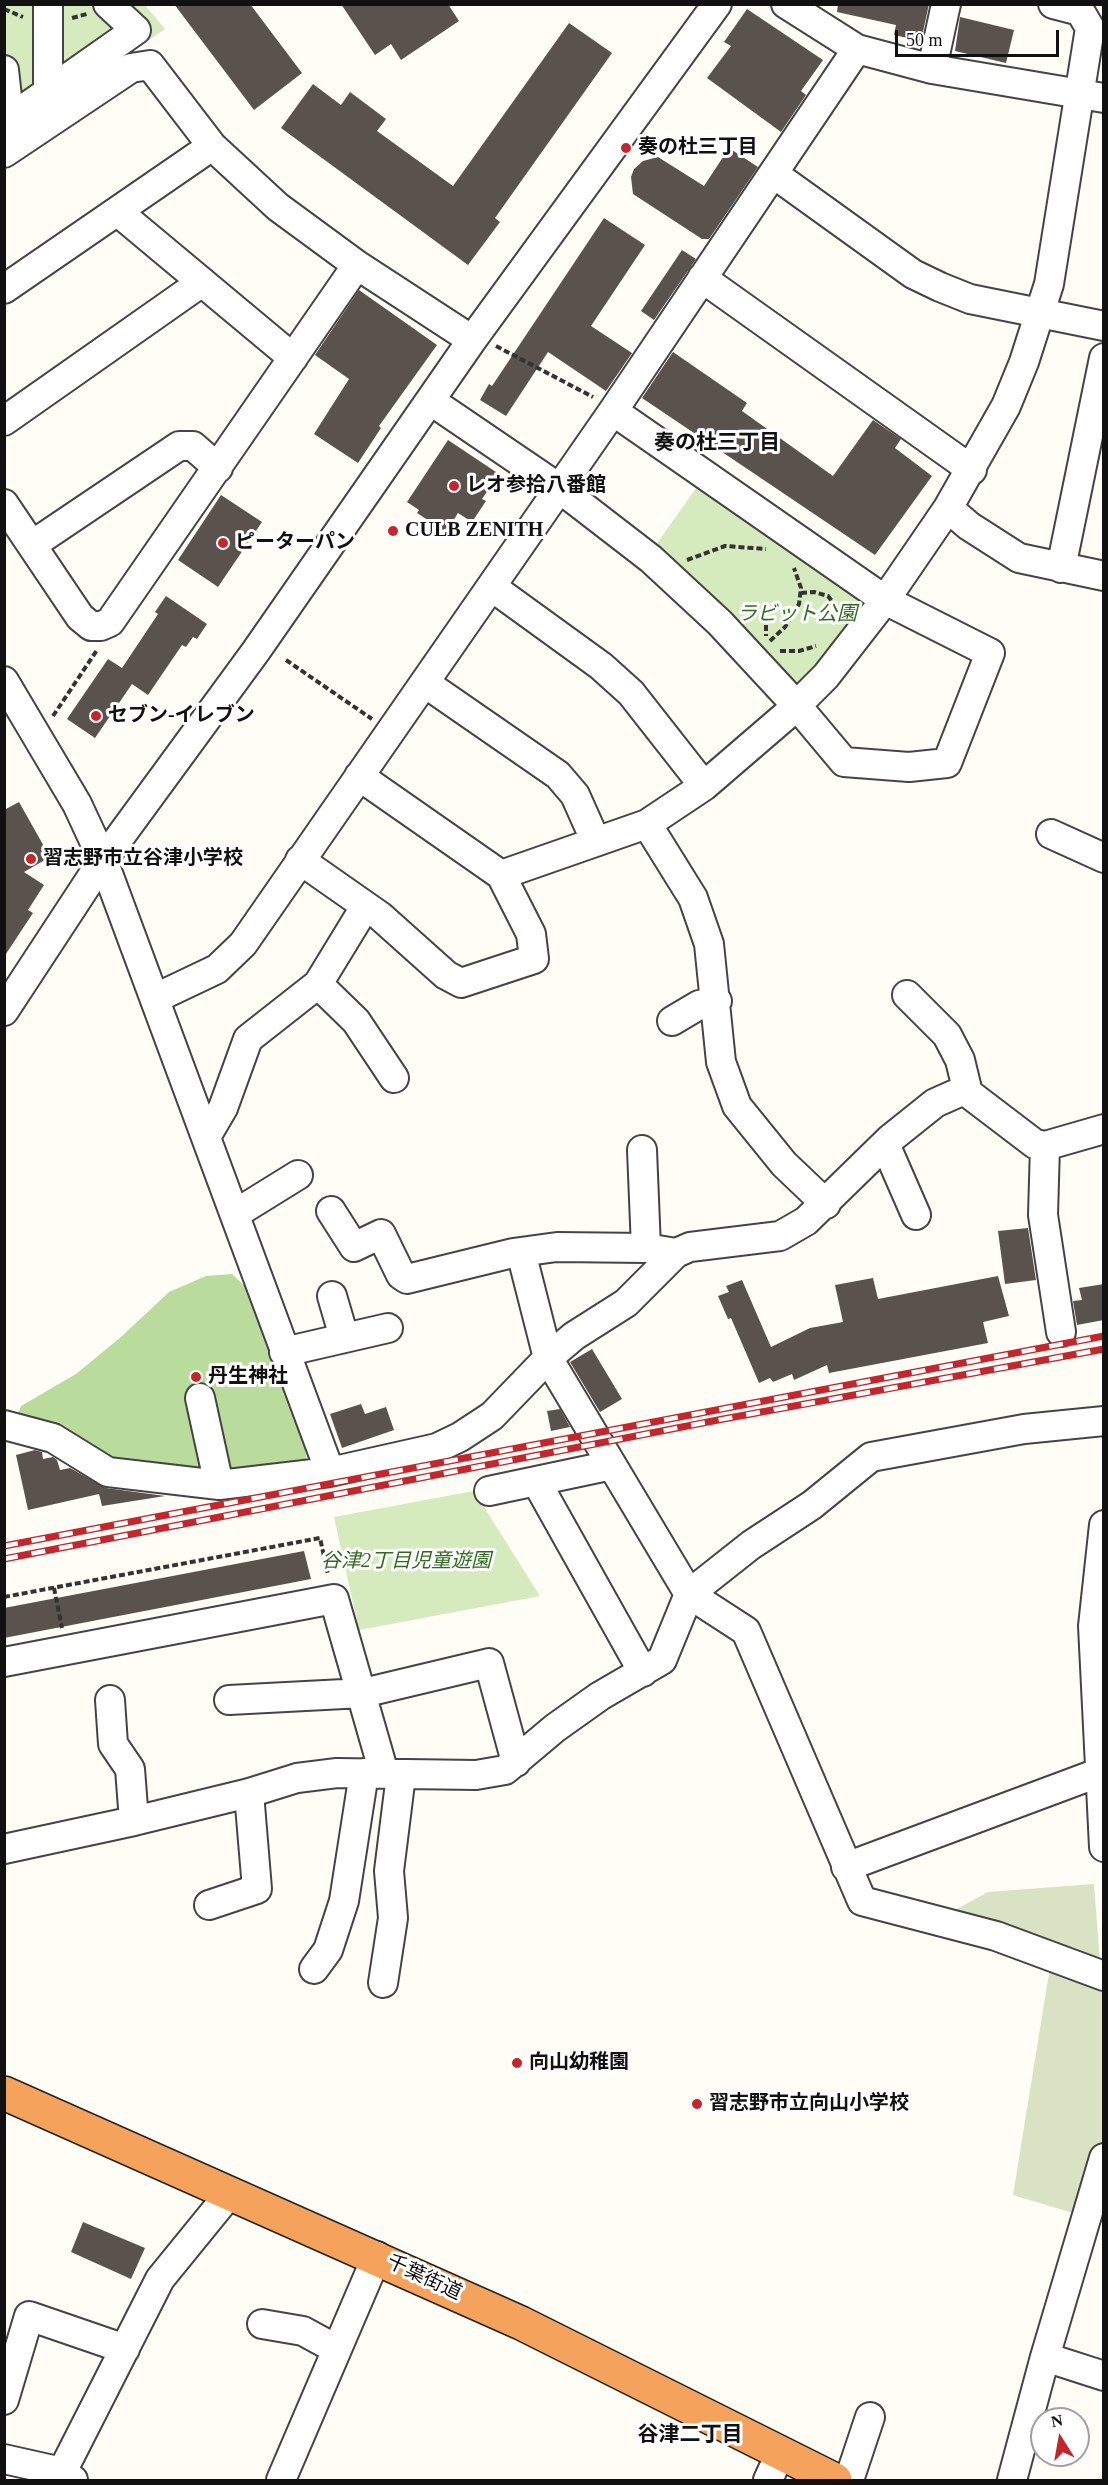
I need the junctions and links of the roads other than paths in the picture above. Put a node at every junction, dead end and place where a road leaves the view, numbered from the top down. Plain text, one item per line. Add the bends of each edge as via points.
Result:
1 (48, 4) edge
2 (108, 4) edge
3 (717, 4) edge
4 (786, 4) edge
5 (946, 4) edge
6 (1053, 4) edge
7 (857, 49) junction
8 (932, 69) junction
9 (4, 70) edge
10 (48, 92) junction
11 (1092, 97) edge
12 (212, 146) junction
13 (4, 153) edge
14 (774, 174) junction
15 (118, 212) junction
16 (357, 265) junction
17 (702, 278) junction
18 (202, 282) junction
19 (4, 289) edge
20 (1041, 314) junction
21 (1104, 326) edge
22 (483, 342) junction
23 (293, 358) junction
24 (1104, 358) edge
25 (431, 401) junction
26 (613, 411) junction
27 (4, 421) edge
28 (218, 468) junction
29 (972, 470) junction
30 (559, 488) junction
31 (4, 504) edge
32 (948, 508) junction
33 (33, 545) junction
34 (1061, 568) junction
35 (1104, 576) edge
36 (492, 587) junction
37 (885, 600) junction
38 (4, 681) edge
39 (425, 683) junction
40 (796, 706) junction
41 (359, 776) junction
42 (704, 786) junction
43 (647, 824) junction
44 (1051, 834) dead end
45 (596, 842) junction
46 (1104, 858) edge
47 (103, 860) junction
48 (300, 860) junction
49 (501, 875) junction
50 (365, 907) junction
51 (318, 984) junction
52 (907, 995) dead end
53 (156, 998) junction
54 (717, 1001) junction
55 (4, 1011) edge
56 (672, 1021) dead end
57 (394, 1078) dead end
58 (968, 1093) junction
59 (1104, 1129) edge
60 (206, 1137) junction
61 (885, 1144) junction
62 (1045, 1146) junction
63 (642, 1150) dead end
64 (298, 1175) dead end
65 (826, 1204) junction
66 (331, 1211) dead end
67 (235, 1214) junction
68 (916, 1215) dead end
69 (646, 1248) junction
70 (521, 1252) junction
71 (676, 1253) junction
72 (332, 1296) dead end
73 (388, 1328) dead end
74 (1061, 1332) dead end
75 (344, 1337) junction
76 (284, 1352) junction
77 (548, 1358) junction
78 (200, 1398) dead end
79 (1104, 1421) edge
80 (4, 1425) edge
81 (612, 1465) junction
82 (330, 1472) junction
83 (536, 1481) junction
84 (219, 1485) junction
85 (489, 1491) dead end
86 (1103, 1533) edge
87 (689, 1594) junction
88 (1098, 1628) edge
89 (4, 1662) edge
90 (643, 1672) junction
91 (363, 1693) junction
92 (110, 1700) dead end
93 (229, 1700) dead end
94 (516, 1762) junction
95 (1100, 1764) edge
96 (383, 1773) junction
97 (249, 1793) junction
98 (134, 1821) junction
99 (1104, 1846) edge
100 (4, 1848) edge
101 (846, 1867) junction
102 (209, 1905) dead end
103 (314, 1969) dead end
104 (1104, 1976) edge
105 (383, 1983) dead end
106 (4, 2092) edge
107 (1104, 2158) edge
108 (230, 2193) junction
109 (1093, 2228) edge
110 (376, 2256) junction
111 (262, 2324) dead end
112 (125, 2349) junction
113 (336, 2349) junction
114 (1045, 2357) junction
115 (1104, 2376) edge
116 (4, 2400) edge
117 (870, 2417) dead end
118 (4, 2459) edge
119 (774, 2467) edge
120 (68, 2476) edge
121 (281, 2481) edge
122 (835, 2481) edge
123 (849, 2481) edge
124 (1012, 2481) edge

1 - 10 street
2 - 10 street via 136,30
3 - 22 street
4 - 7 street
5 - 8 street
6 - 11 street via 1080,11 1090,28
7 - 8 street
7 - 14 street
8 - 11 street
9 - 10 street via 8,106 5,122
11 - 20 street
12 - 13 street via 150,65 131,68
12 - 15 street
12 - 16 street via 278,207
14 - 17 street
14 - 20 street via 913,274 970,299
15 - 18 street
15 - 19 street
16 - 22 street
16 - 23 street
17 - 26 street
17 - 29 street
18 - 23 street
18 - 27 street
20 - 21 street
20 - 29 street via 1006,406
22 - 25 street
23 - 28 street
24 - 34 street
25 - 30 street
25 - 47 street
26 - 30 street
26 - 37 street
28 - 33 street via 193,446 179,446
28 - 33 street via 110,622 101,626 91,626 80,617
29 - 32 street
30 - 36 street
30 - 40 street via 766,649
31 - 33 street
32 - 34 street via 1019,558
32 - 37 street
34 - 35 street
36 - 39 street
36 - 42 street via 601,666 631,693
37 - 40 street via 826,676
37 - 40 street via 990,653 947,763 909,767 844,762
38 - 47 street via 76,804
39 - 41 street
39 - 45 street via 558,775 575,795
40 - 42 street
41 - 48 street
41 - 49 street
42 - 43 street
43 - 45 street
43 - 54 street via 693,898 709,944
44 - 46 street
45 - 49 street
47 - 53 street
47 - 55 street
48 - 50 street
48 - 53 street via 243,944 216,969
49 - 50 street via 531,934 534,959 461,984
50 - 51 street
51 - 57 street via 356,1021
51 - 60 street via 248,1039 223,1108
52 - 58 street via 947,1035 960,1060
53 - 60 street
54 - 56 street via 699,1005
54 - 65 street via 721,1062 737,1107 784,1164
58 - 61 street via 962,1091 935,1103
58 - 62 street via 1035,1144
59 - 62 street
60 - 67 street
61 - 65 street
61 - 68 street
62 - 74 street via 1043,1215
63 - 69 street
64 - 67 street
65 - 71 street via 780,1236 690,1247
66 - 70 street via 354,1247 381,1234 401,1275 407,1279
67 - 76 street
69 - 70 street via 557,1247
69 - 71 street
70 - 77 street
71 - 77 street via 626,1303
72 - 75 street
73 - 75 street
75 - 76 street
76 - 82 street
77 - 81 street
77 - 82 street via 492,1416 460,1437 436,1448
78 - 84 street
79 - 87 street via 1024,1428 871,1458
80 - 84 street via 53,1438 108,1472
81 - 83 street
81 - 87 street
82 - 84 street
83 - 85 street
83 - 90 street
86 - 88 street
87 - 90 street via 662,1660
87 - 101 street via 746,1631
88 - 95 street
89 - 91 street via 334,1599
90 - 94 street via 555,1728
91 - 93 street
91 - 94 street via 489,1663
91 - 96 street
92 - 98 street via 113,1744 130,1769
94 - 96 street via 505,1770 476,1775
95 - 99 street
95 - 101 street
96 - 97 street via 297,1778
96 - 103 street via 328,1950
96 - 105 street via 393,1918
97 - 98 street
97 - 102 street via 257,1889
98 - 100 street
101 - 104 street via 862,1901 996,1936
106 - 108 highway, 千葉街道
107 - 109 street
108 - 110 highway, 千葉街道
108 - 112 street via 160,2279
109 - 114 street
110 - 113 street
110 - 119 highway, 千葉街道 via 521,2323
111 - 113 street via 303,2331
112 - 116 street via 29,2316
112 - 120 street
113 - 121 street
114 - 115 street
114 - 124 street
117 - 123 street
118 - 120 street
119 - 122 highway, 千葉街道

